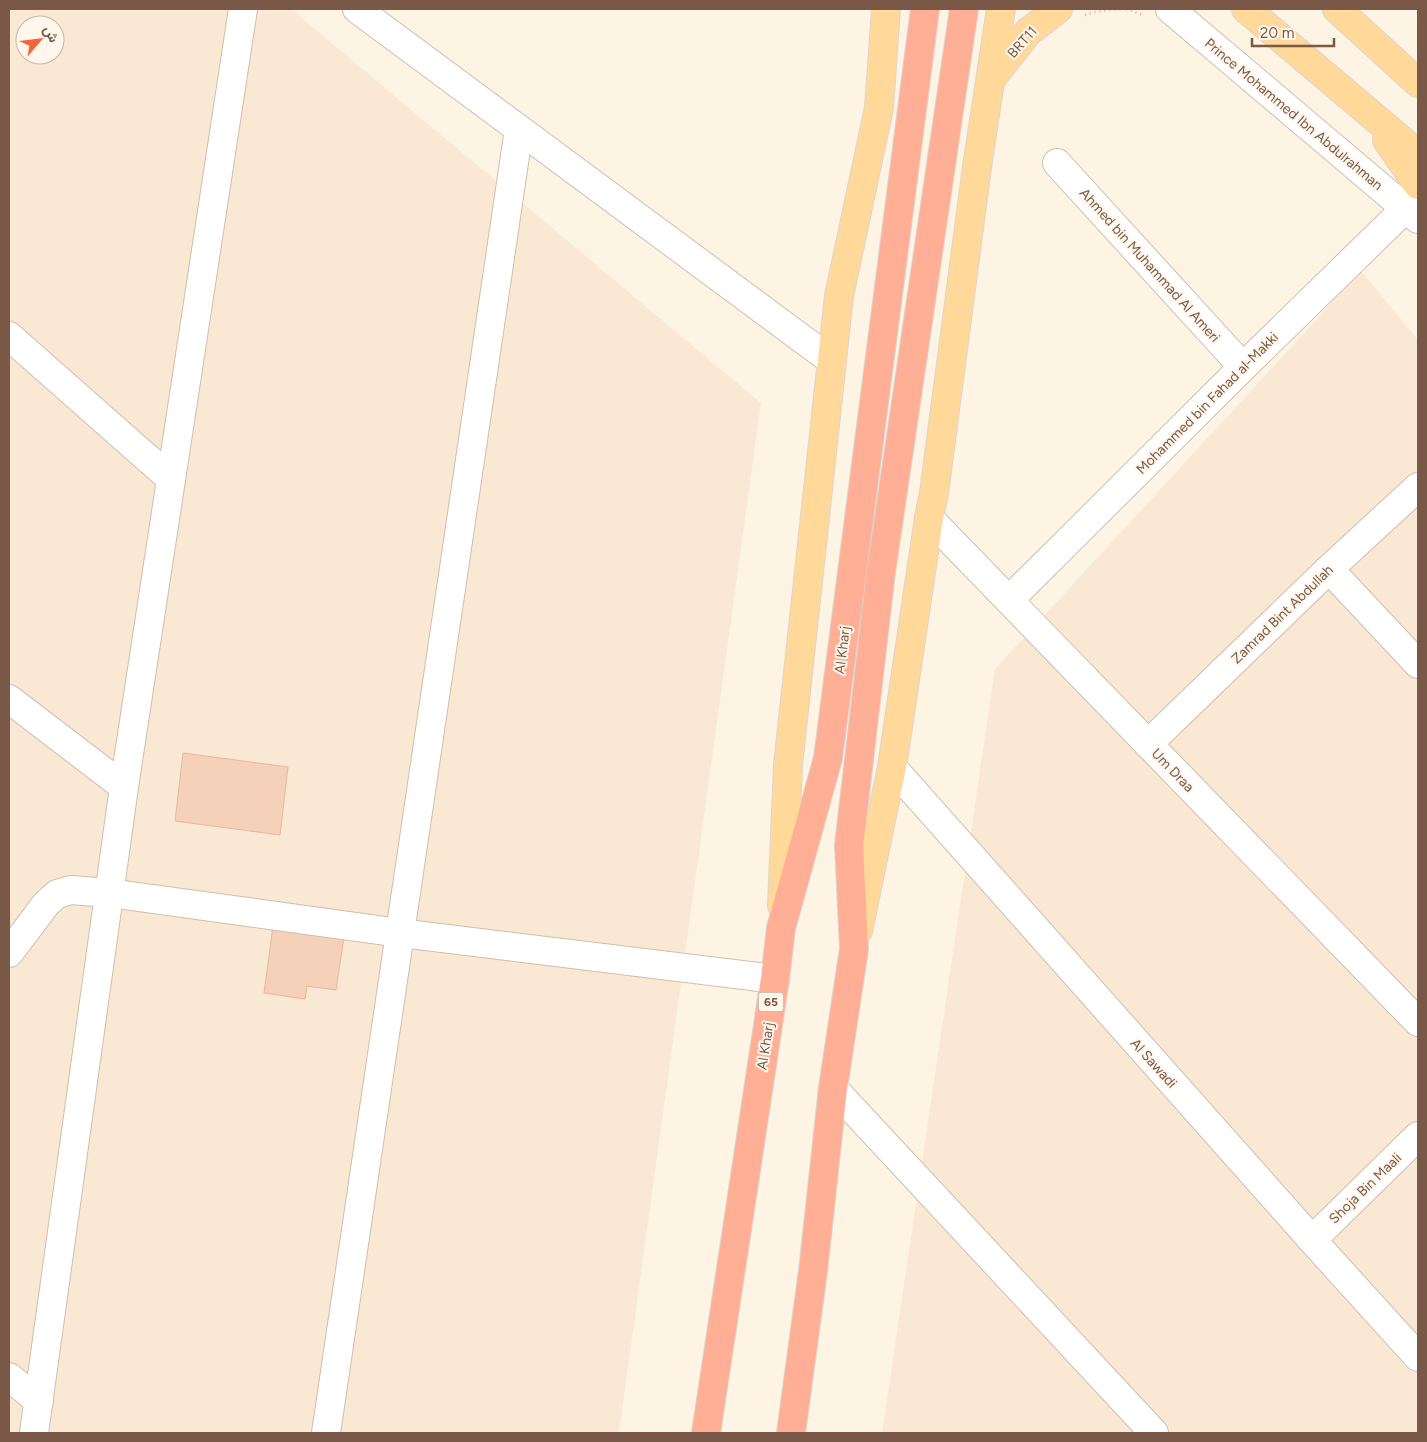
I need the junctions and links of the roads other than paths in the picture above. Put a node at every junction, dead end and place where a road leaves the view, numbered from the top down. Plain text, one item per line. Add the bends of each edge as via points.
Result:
1 (243, 9) edge
2 (357, 9) edge
3 (886, 9) edge
4 (925, 9) edge
5 (964, 9) edge
6 (1170, 9) edge
7 (1246, 9) edge
8 (1002, 10) edge
9 (1334, 10) edge
10 (1071, 12) edge
11 (990, 80) junction
12 (1418, 83) edge
13 (1362, 107) junction
14 (520, 129) junction
15 (1418, 154) edge
16 (1057, 163) dead end
17 (1414, 204) edge
18 (9, 336) edge
19 (832, 361) junction
20 (1243, 367) junction
21 (171, 479) junction
22 (1418, 487) edge
23 (929, 518) junction
24 (1329, 569) junction
25 (1009, 600) junction
26 (1418, 664) edge
27 (9, 699) edge
28 (1148, 744) junction
29 (892, 767) junction
30 (124, 787) junction
31 (110, 894) junction
32 (781, 928) junction
33 (400, 933) junction
34 (854, 949) junction
35 (9, 953) edge
36 (775, 979) junction
37 (1418, 1022) edge
38 (834, 1088) junction
39 (1418, 1136) edge
40 (1312, 1240) junction
41 (1418, 1358) edge
42 (9, 1376) edge
43 (39, 1401) junction
44 (34, 1433) edge
45 (326, 1433) edge
46 (706, 1433) edge
47 (792, 1433) edge
48 (1154, 1433) edge

1 - 21 street
2 - 14 street
3 - 19 main road via 879,108 839,296
4 - 32 highway, Al Kharj / 65 via 828,758
5 - 34 highway via 881,572 849,845
6 - 17 street, Prince Mohammed Ibn Abdulrahman
7 - 13 main road
8 - 11 main road
9 - 12 main road
10 - 11 main road, BRT11 via 1028,32
11 - 23 main road
13 - 15 main road
13 - 17 main road
14 - 19 street
14 - 33 street
16 - 20 street, Ahmed bin Muhammad Al Ameri
17 - 20 street, Mohammed bin Fahad al-Makki
18 - 21 street
19 - 32 main road via 788,765
20 - 25 street, Mohammed bin Fahad al-Makki
21 - 30 street
22 - 24 street, Zamrad Bint Abdullah
23 - 25 street, Um Draa
23 - 29 main road
24 - 26 street
24 - 28 street, Zamrad Bint Abdullah
25 - 28 street, Um Draa
27 - 30 street
28 - 37 street, Um Draa
29 - 34 main road
29 - 40 street, Al Sawadi
30 - 31 street
31 - 33 street
31 - 35 street via 71,890 57,894
31 - 43 street
32 - 36 highway, Al Kharj / 65
33 - 36 street
33 - 45 street
34 - 38 highway
36 - 46 highway, Al Kharj / 65
38 - 47 highway
38 - 48 street
39 - 40 street, Shoja Bin Maali
40 - 41 street, Al Sawadi
42 - 43 street
43 - 44 street

